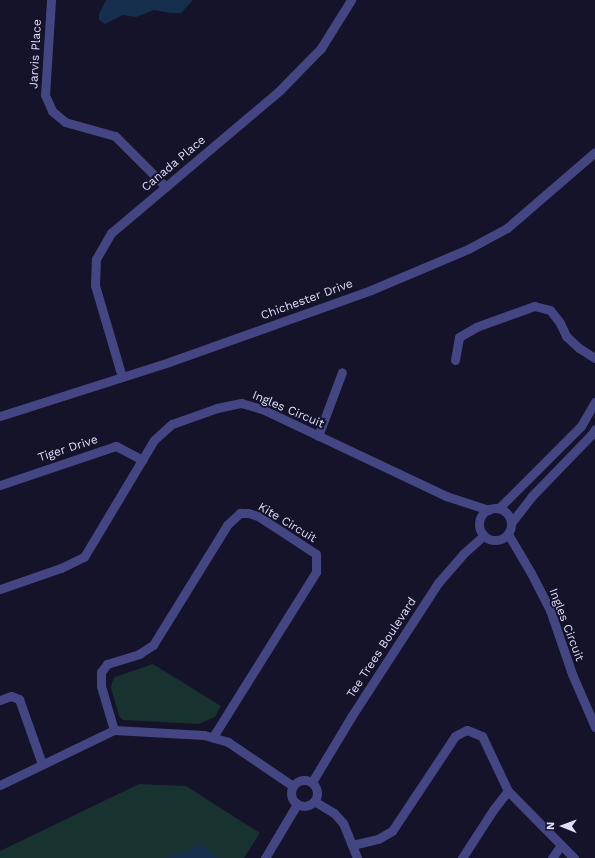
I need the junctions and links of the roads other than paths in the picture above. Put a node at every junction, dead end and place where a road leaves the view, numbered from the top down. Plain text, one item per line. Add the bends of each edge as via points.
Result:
1 (51, 0) edge
2 (351, 0) edge
3 (595, 152) edge
4 (166, 187) junction
5 (595, 358) edge
6 (455, 360) dead end
7 (342, 372) dead end
8 (122, 378) junction
9 (595, 402) edge
10 (0, 416) edge
11 (595, 428) edge
12 (318, 436) junction
13 (142, 460) junction
14 (0, 484) edge
15 (499, 508) junction
16 (489, 510) junction
17 (511, 522) junction
18 (508, 534) junction
19 (484, 535) junction
20 (0, 589) edge
21 (0, 700) edge
22 (595, 704) edge
23 (586, 708) junction
24 (595, 727) edge
25 (114, 730) junction
26 (214, 737) junction
27 (42, 764) junction
28 (312, 782) junction
29 (0, 785) edge
30 (293, 786) junction
31 (508, 791) junction
32 (314, 801) junction
33 (297, 804) junction
34 (352, 845) junction
35 (561, 845) junction
36 (265, 858) edge
37 (357, 858) edge
38 (462, 858) edge
39 (552, 858) edge
40 (574, 858) edge

1 - 4 street, Jarvis Place via 45,95 52,111 65,122 115,136
2 - 4 street, Canada Place via 321,48 280,90
3 - 8 street, Chichester Drive via 507,228 468,249 371,290
4 - 8 street, Canada Place via 112,233 96,259 94,285
5 - 6 street via 566,336 550,310 534,306 476,327 459,337
7 - 12 street
8 - 10 street, Chichester Drive
9 - 15 street via 581,426
11 - 17 street
12 - 13 street, Ingles Circuit via 262,409 241,403 217,408 172,424 154,440
12 - 16 street, Ingles Circuit via 446,496
13 - 14 street, Tiger Drive via 116,446
13 - 20 street, Ingles Circuit via 84,557 61,568
15 - 16 street
15 - 17 street
16 - 19 street via 480,519
17 - 18 street
18 - 19 street via 500,540
18 - 23 street, Ingles Circuit via 550,610
19 - 28 street, Tee Trees Boulevard via 463,554 438,583
21 - 27 street via 11,696 19,700
22 - 23 street
23 - 24 street, Ingles Circuit
25 - 26 street via 204,734
25 - 26 street, Kite Circuit via 101,686 101,672 107,664 139,654 153,645 227,525 240,513 248,513 258,516 316,554 316,572
25 - 27 street
26 - 30 street via 228,742
27 - 29 street
28 - 30 street via 299,781
28 - 32 street via 317,793
30 - 33 street via 291,794
31 - 34 street via 482,736 467,730 455,736 392,831 378,839
31 - 35 street
31 - 38 street
32 - 33 street via 306,806
32 - 34 street via 334,813 343,823
33 - 36 street
34 - 37 street
35 - 39 street
35 - 40 street

